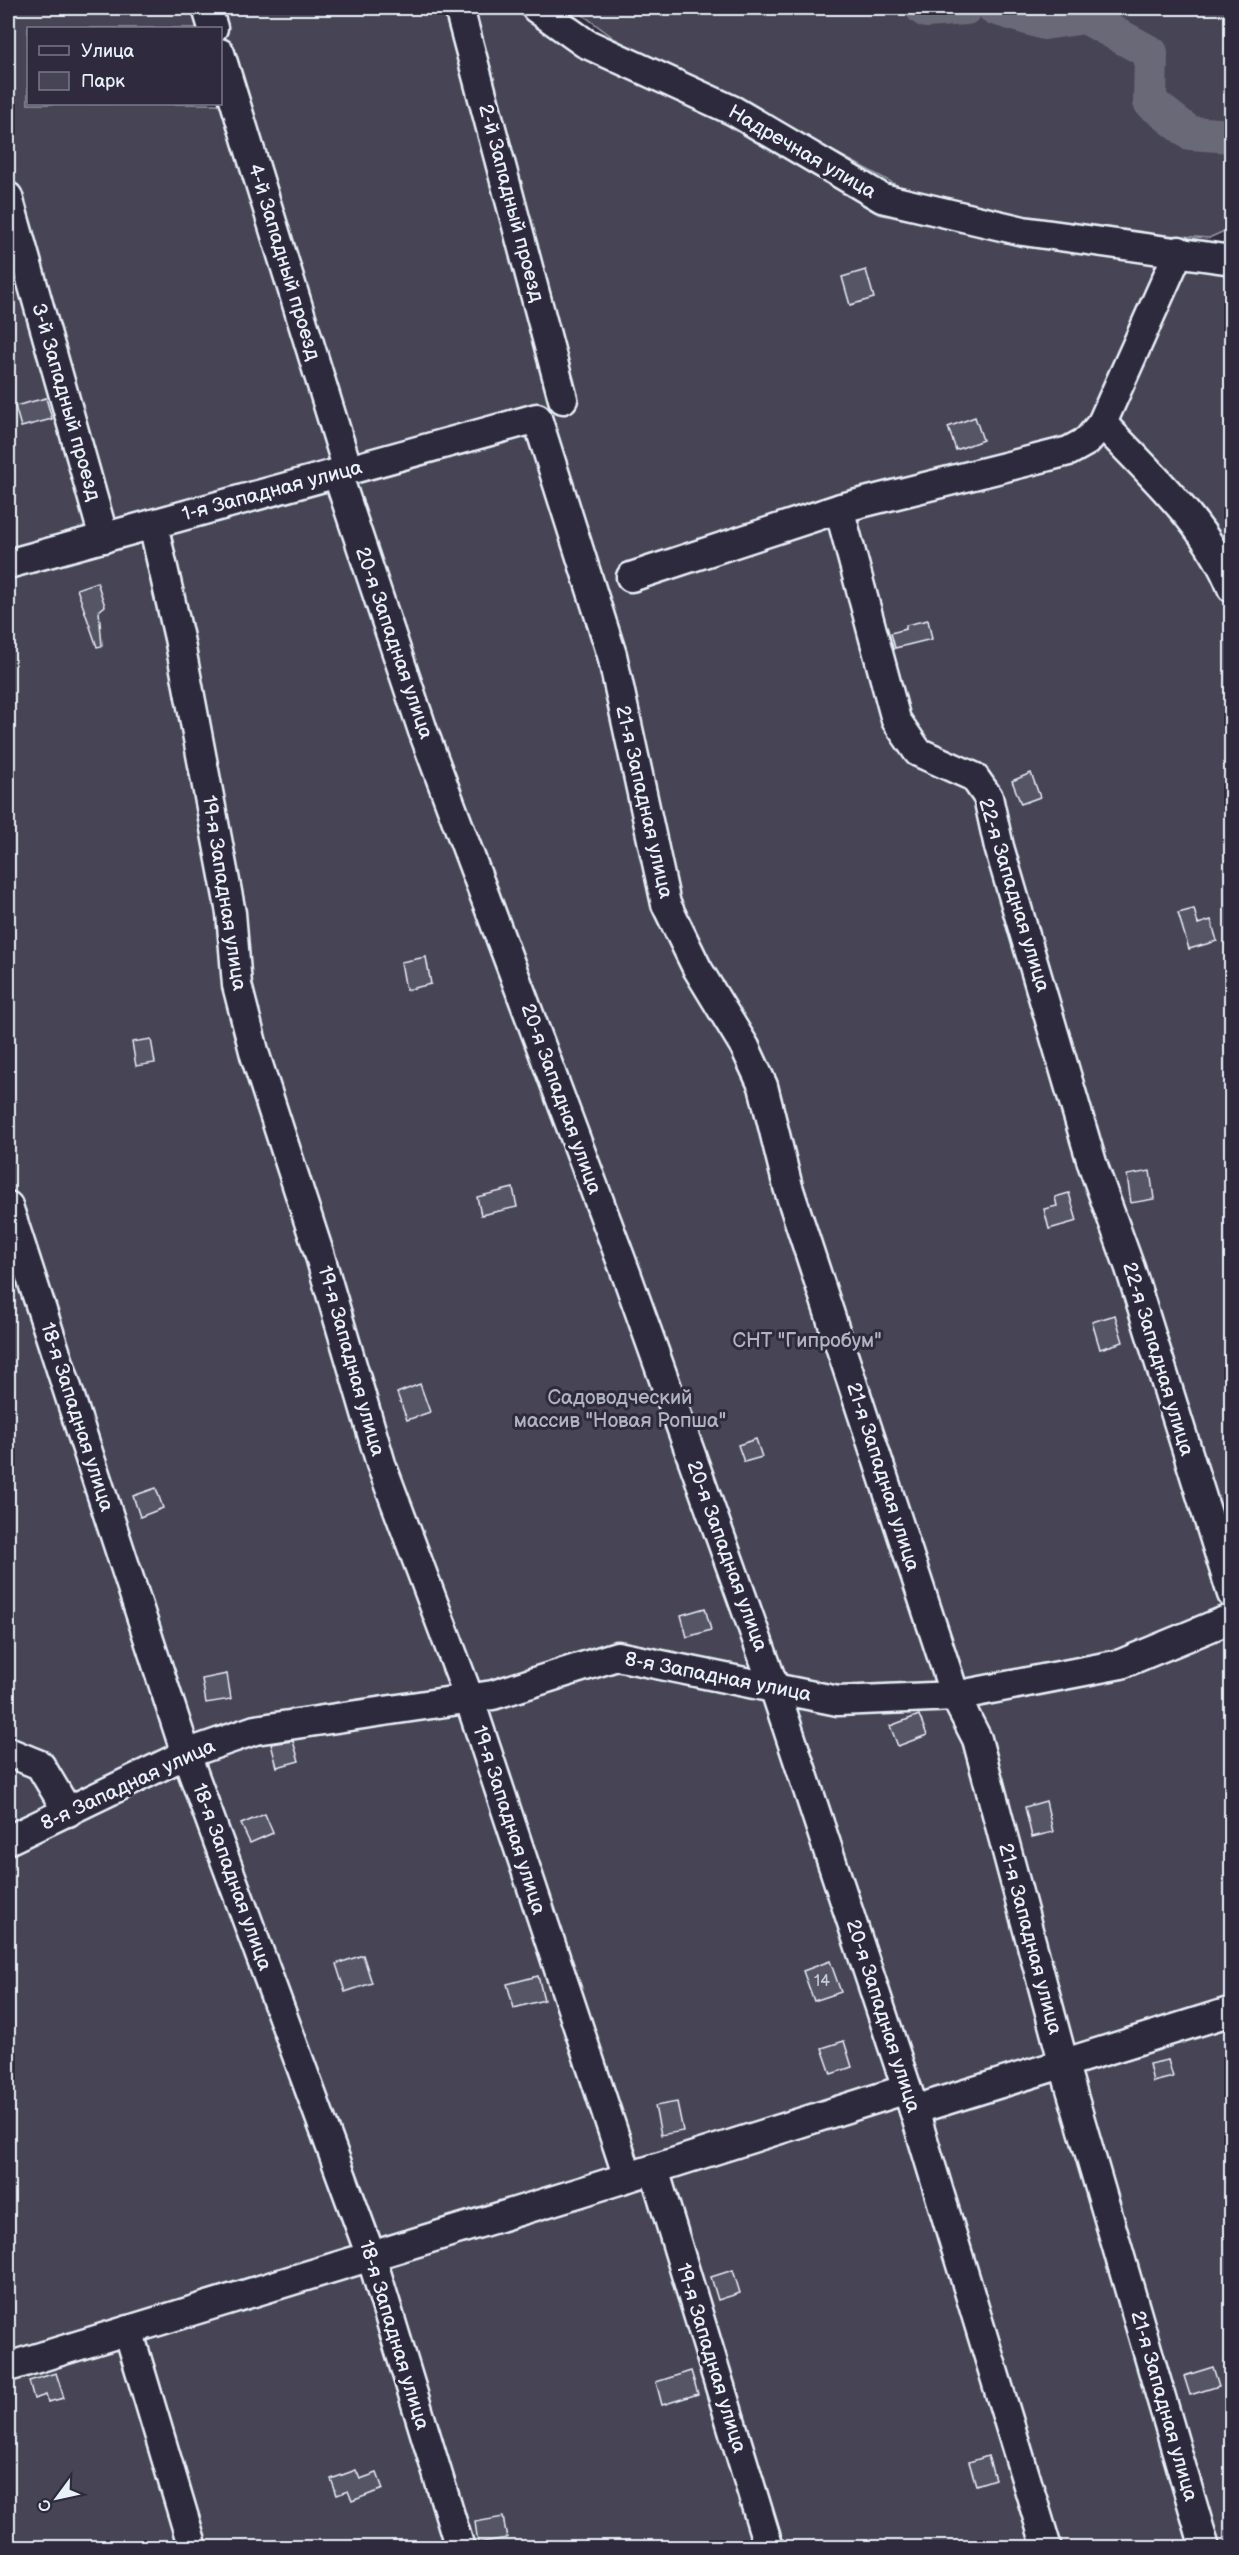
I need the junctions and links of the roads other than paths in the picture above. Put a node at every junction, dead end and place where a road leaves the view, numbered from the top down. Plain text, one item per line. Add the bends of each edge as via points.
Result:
1 (207, 8) edge
2 (459, 8) edge
3 (536, 8) edge
4 (213, 27) edge
5 (222, 60) edge
6 (8, 197) edge
7 (1179, 251) junction
8 (1232, 260) edge
9 (562, 399) dead end
10 (537, 418) joint
11 (1102, 423) junction
12 (343, 472) junction
13 (841, 508) junction
14 (153, 524) junction
15 (104, 538) junction
16 (8, 564) edge
17 (631, 577) dead end
18 (1232, 588) edge
19 (8, 1206) edge
20 (1232, 1594) edge
21 (1232, 1618) edge
22 (774, 1687) junction
23 (955, 1696) junction
24 (469, 1698) junction
25 (8, 1752) edge
26 (186, 1754) junction
27 (68, 1812) junction
28 (8, 1840) edge
29 (1232, 2011) edge
30 (1064, 2065) junction
31 (910, 2099) junction
32 (641, 2173) junction
33 (371, 2256) junction
34 (128, 2330) junction
35 (8, 2367) edge
36 (193, 2547) edge
37 (460, 2547) edge
38 (769, 2547) edge
39 (1047, 2547) edge
40 (1205, 2547) edge

1 - 4 street
2 - 9 street, 2-й Западный проезд
3 - 7 street, Надречная улица via 585,43 734,111 882,198 1023,231
5 - 12 street, 4-й Западный проезд
6 - 15 street, 3-й Западный проезд
7 - 8 street, Надречная улица
7 - 11 street
10 - 12 street, 1-я Западная улица
10 - 23 street, 21-я Западная улица via 612,655 666,904 763,1086 788,1187
11 - 13 street via 1087,441 1069,451
11 - 18 street via 1195,524 1225,569
12 - 14 street, 1-я Западная улица
12 - 22 street, 20-я Западная улица via 423,731 623,1264
13 - 17 street
13 - 20 street, 22-я Западная улица via 896,720 918,752 974,777 988,797 999,847 1092,1163 1130,1268
14 - 15 street, 1-я Западная улица
14 - 24 street, 19-я Западная улица via 179,638 231,913 237,985 253,1045 381,1464
15 - 16 street, 1-я Западная улица
19 - 26 street, 18-я Западная улица
21 - 23 street, 8-я Западная улица via 1121,1664
22 - 23 street, 8-я Западная улица via 838,1701
22 - 24 street, 8-я Западная улица via 617,1656 493,1695
22 - 31 street, 20-я Западная улица
23 - 30 street, 21-я Западная улица via 977,1739
24 - 26 street, 8-я Западная улица via 255,1730
24 - 32 street, 19-я Западная улица
25 - 27 street via 40,1765
26 - 27 street, 8-я Западная улица
26 - 33 street, 18-я Западная улица
27 - 28 street, 8-я Западная улица
29 - 30 street
30 - 31 street
30 - 40 street, 21-я Западная улица
31 - 32 street
31 - 39 street, 20-я Западная улица
32 - 33 street
32 - 38 street, 19-я Западная улица
33 - 34 street
33 - 37 street, 18-я Западная улица
34 - 35 street
34 - 36 street

